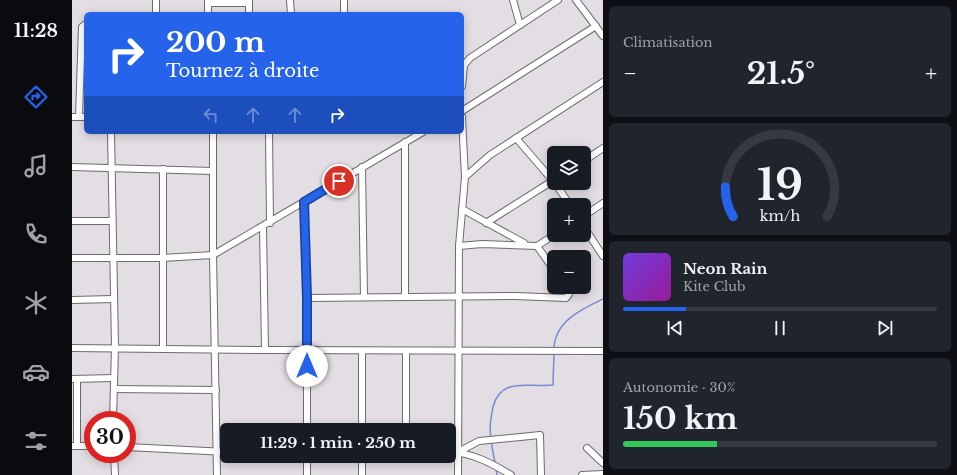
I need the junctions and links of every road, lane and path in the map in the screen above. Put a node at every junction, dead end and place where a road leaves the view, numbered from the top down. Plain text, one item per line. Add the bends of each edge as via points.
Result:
1 (156, 0) edge
2 (290, 0) edge
3 (344, 0) edge
4 (513, 0) edge
5 (558, 0) edge
6 (576, 0) edge
7 (208, 2) edge
8 (249, 2) edge
9 (156, 12) edge
10 (291, 12) edge
11 (344, 12) edge
12 (520, 25) junction
13 (84, 26) edge
14 (596, 26) junction
15 (603, 36) edge
16 (84, 64) edge
17 (464, 66) edge
18 (603, 82) edge
19 (464, 110) edge
20 (72, 117) edge
21 (83, 117) edge
22 (111, 134) edge
23 (213, 134) edge
24 (269, 134) edge
25 (419, 134) edge
26 (463, 134) edge
27 (516, 138) junction
28 (405, 142) junction
29 (603, 148) edge
30 (591, 156) edge
31 (72, 167) edge
32 (111, 167) junction
33 (362, 167) junction
34 (163, 169) junction
35 (213, 170) junction
36 (547, 173) edge
37 (465, 176) junction
38 (547, 185) edge
39 (304, 202) junction
40 (603, 203) edge
41 (462, 209) junction
42 (591, 211) edge
43 (72, 220) edge
44 (112, 221) junction
45 (270, 222) junction
46 (486, 223) junction
47 (263, 227) junction
48 (591, 237) edge
49 (547, 240) edge
50 (525, 244) junction
51 (459, 246) junction
52 (537, 246) junction
53 (213, 255) junction
54 (603, 255) edge
55 (72, 258) edge
56 (112, 258) junction
57 (162, 258) junction
58 (547, 260) edge
59 (569, 294) edge
60 (460, 296) junction
61 (364, 297) junction
62 (405, 297) junction
63 (307, 298) junction
64 (113, 299) junction
65 (72, 300) edge
66 (115, 347) junction
67 (72, 348) edge
68 (162, 348) junction
69 (216, 349) junction
70 (265, 350) junction
71 (307, 350) junction
72 (362, 351) junction
73 (406, 351) junction
74 (459, 351) junction
75 (603, 351) edge
76 (114, 378) junction
77 (74, 379) edge
78 (114, 390) junction
79 (216, 390) junction
80 (113, 411) edge
81 (307, 423) edge
82 (362, 423) edge
83 (406, 423) edge
84 (74, 446) edge
85 (136, 448) edge
86 (587, 448) dead end
87 (217, 452) junction
88 (458, 452) junction
89 (114, 463) edge
90 (307, 463) edge
91 (362, 463) edge
92 (603, 463) edge
93 (603, 474) edge
94 (114, 475) edge
95 (217, 475) edge
96 (307, 475) edge
97 (362, 475) edge
98 (458, 475) edge
99 (511, 475) edge
100 (541, 475) edge
101 (582, 475) edge

1 - 9 street
2 - 10 street
3 - 11 street
4 - 12 street
5 - 12 street
6 - 14 street
7 - 8 street
12 - 17 street via 470,58
13 - 16 street
14 - 15 street
14 - 19 street
16 - 21 street
18 - 27 street
20 - 21 street
22 - 32 street
23 - 35 street
24 - 45 street
25 - 28 street
26 - 37 street
27 - 36 street
27 - 37 street
28 - 33 street
28 - 62 street
29 - 30 street
31 - 32 street
32 - 34 street
32 - 44 street
33 - 39 street
33 - 61 street
34 - 35 street
34 - 57 street
35 - 53 street
37 - 41 street
38 - 46 street
39 - 45 street
39 - 63 street
40 - 42 street
41 - 46 street
41 - 51 street
43 - 44 street
44 - 56 street
45 - 47 street
46 - 50 street
47 - 53 street
47 - 70 street
48 - 54 street
49 - 52 street
50 - 51 street
50 - 52 street
51 - 60 street
52 - 58 street
53 - 57 street
53 - 69 street
55 - 56 street
56 - 57 street
56 - 64 street
57 - 68 street
59 - 60 street via 566,298
60 - 62 street
60 - 74 street
61 - 62 street
61 - 63 street
63 - 71 street
64 - 65 street
64 - 66 street
66 - 67 street
66 - 68 street
66 - 76 street
68 - 69 street
69 - 70 street
69 - 79 street
70 - 71 street
71 - 72 street
71 - 81 street
72 - 73 street
72 - 82 street
73 - 74 street
73 - 83 street
74 - 75 street
74 - 88 street
76 - 77 street
76 - 78 street
77 - 84 street
78 - 79 street
78 - 80 street
79 - 87 street
85 - 87 street
86 - 92 street
87 - 95 street
88 - 98 street
88 - 99 street via 484,461
88 - 100 street via 479,441 540,435
89 - 94 street
90 - 96 street
91 - 97 street
93 - 101 street

